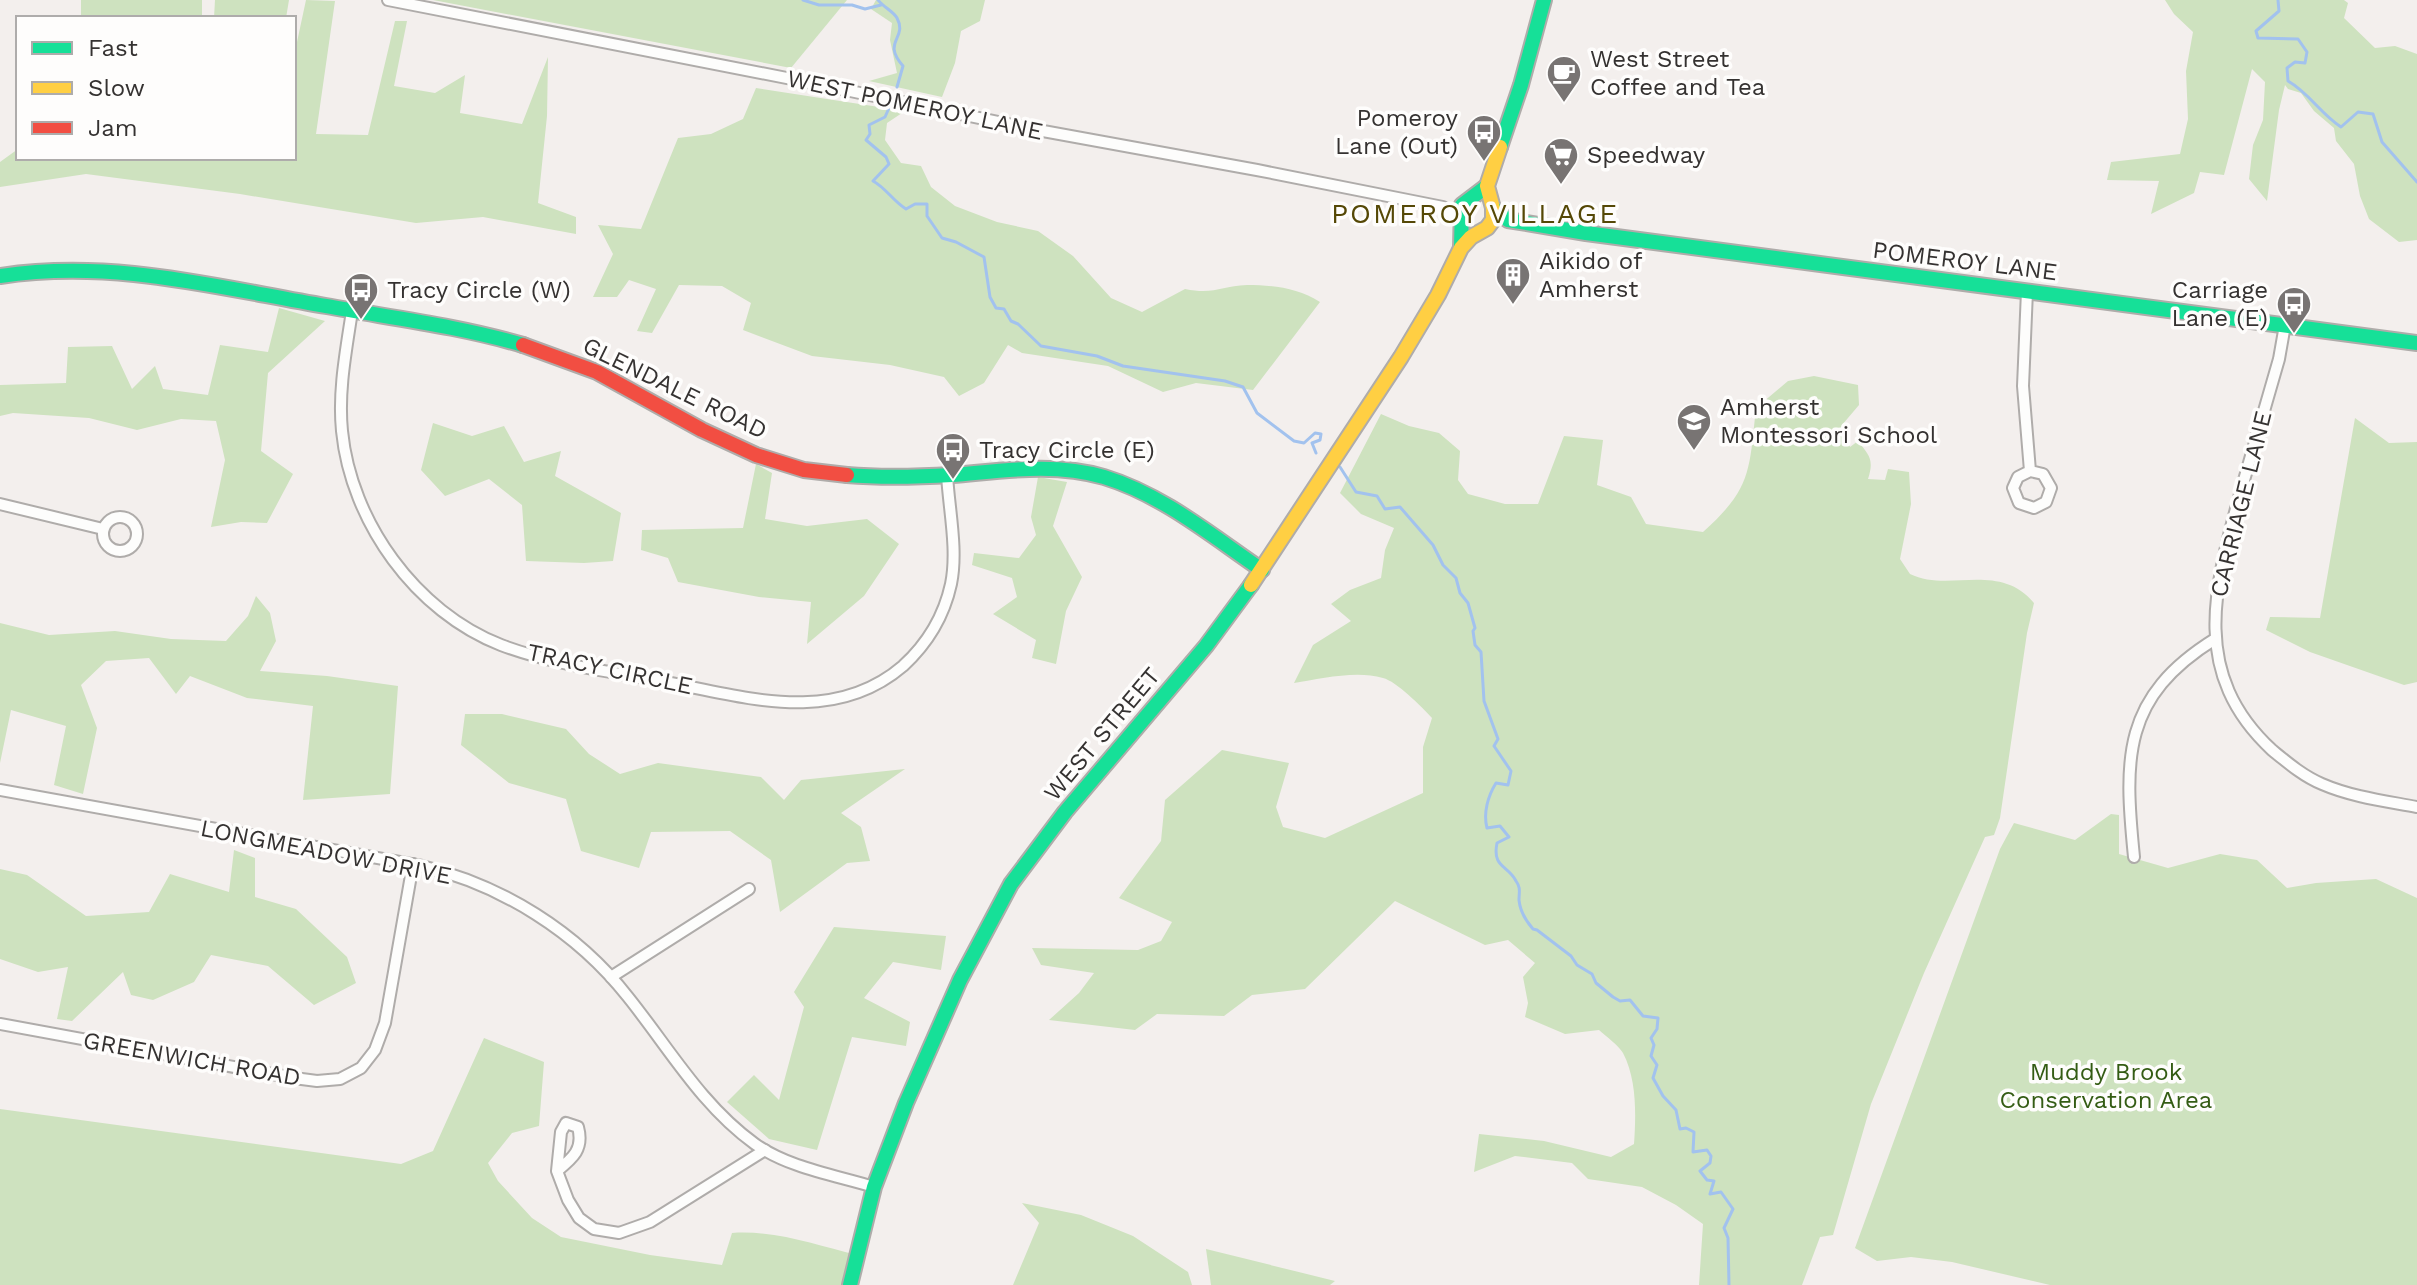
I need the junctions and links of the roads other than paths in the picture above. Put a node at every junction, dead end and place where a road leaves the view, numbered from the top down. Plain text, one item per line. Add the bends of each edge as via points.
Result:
1 (388, 0) edge
2 (1544, 0) edge
3 (1487, 186) junction
4 (1468, 199) junction
5 (1492, 206) junction
6 (1443, 207) junction
7 (1508, 220) junction
8 (1461, 221) junction
9 (1484, 229) junction
10 (1461, 248) junction
11 (0, 276) edge
12 (2027, 291) junction
13 (352, 311) junction
14 (2285, 325) junction
15 (2417, 343) edge
16 (2030, 471) dead end
17 (947, 475) junction
18 (0, 504) edge
19 (103, 529) dead end
20 (1262, 570) junction
21 (2215, 639) junction
22 (0, 790) edge
23 (2417, 807) edge
24 (2134, 857) dead end
25 (413, 864) junction
26 (749, 889) dead end
27 (611, 977) junction
28 (0, 1024) edge
29 (765, 1150) junction
30 (557, 1171) dead end
31 (874, 1187) junction
32 (850, 1285) edge

1 - 6 street, WEST POMEROY LANE
2 - 3 street
3 - 4 street
3 - 5 street
4 - 5 street via 1481,197
4 - 6 street, WEST POMEROY LANE
4 - 8 street, WEST STREET via 1460,210
5 - 7 street, POMEROY LANE
5 - 9 street via 1493,220
6 - 8 street, WEST POMEROY LANE
7 - 9 street, POMEROY LANE
7 - 12 street, POMEROY LANE
8 - 9 street via 1468,229
8 - 10 street, WEST STREET
9 - 10 street, WEST STREET
10 - 20 street, WEST STREET via 1401,357
11 - 13 street, GLENDALE ROAD via 65,268 129,272
12 - 14 street, POMEROY LANE
12 - 16 street via 2023,386
13 - 17 street, GLENDALE ROAD via 498,338 568,359 728,443 784,465 852,477
13 - 17 street, TRACY CIRCLE via 342,433 354,483 378,537 419,589 463,626 500,645 551,660 771,701 820,703 866,691 912,658 943,611 953,563
14 - 15 street, POMEROY LANE
14 - 21 street, CARRIAGE LANE via 2218,574
17 - 20 street, GLENDALE ROAD via 1035,467 1105,477 1157,500
18 - 19 street
20 - 31 street, WEST STREET via 1011,884 960,980
21 - 23 street, CARRIAGE LANE via 2239,709 2285,761 2335,789
21 - 24 street via 2168,676 2139,721 2128,776
22 - 25 street, LONGMEADOW DRIVE
25 - 27 street, LONGMEADOW DRIVE via 465,879 529,910 566,935
25 - 28 street, GREENWICH ROAD via 382,1035 365,1064 345,1077 294,1078
26 - 27 street
27 - 29 street, LONGMEADOW DRIVE via 712,1108
29 - 30 street via 650,1222 619,1233 594,1229 579,1218
29 - 31 street, LONGMEADOW DRIVE
31 - 32 street, WEST STREET

